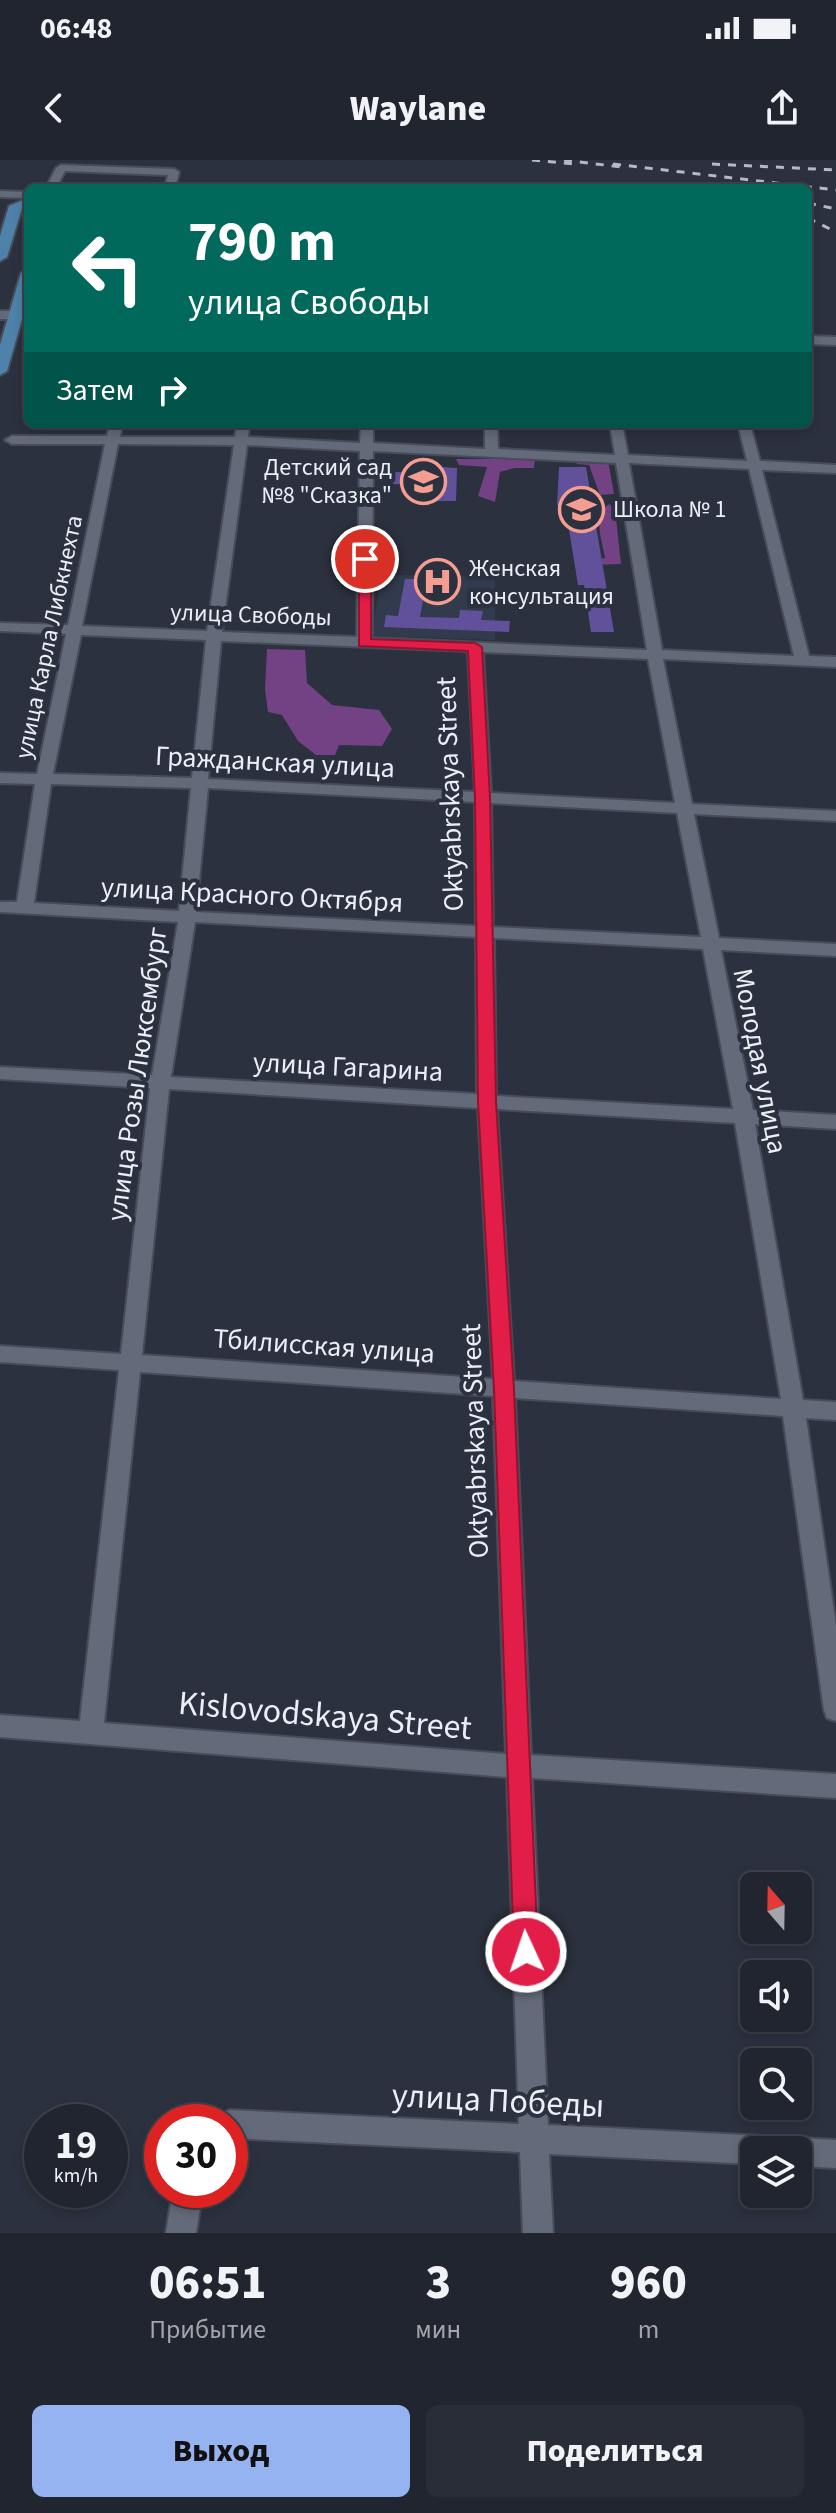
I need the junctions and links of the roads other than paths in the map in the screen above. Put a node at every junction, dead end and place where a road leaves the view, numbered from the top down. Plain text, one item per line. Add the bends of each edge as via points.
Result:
1 (53, 184) edge
2 (171, 184) edge
3 (0, 194) edge
4 (24, 200) edge
5 (24, 201) edge
6 (2, 236) edge
7 (0, 257) edge
8 (0, 315) edge
9 (22, 315) edge
10 (812, 340) edge
11 (836, 341) edge
12 (0, 371) edge
13 (116, 428) edge
14 (367, 428) edge
15 (491, 428) edge
16 (616, 428) edge
17 (745, 428) edge
18 (242, 432) edge
19 (12, 440) dead end
20 (114, 441) junction
21 (367, 446) junction
22 (492, 452) junction
23 (620, 458) junction
24 (754, 465) junction
25 (836, 469) edge
26 (0, 627) edge
27 (75, 632) junction
28 (214, 637) junction
29 (364, 643) junction
30 (475, 647) junction
31 (655, 655) junction
32 (803, 661) junction
33 (836, 662) edge
34 (0, 778) edge
35 (44, 779) junction
36 (199, 783) junction
37 (483, 798) junction
38 (685, 809) junction
39 (836, 816) edge
40 (0, 907) edge
41 (25, 908) junction
42 (187, 918) junction
43 (484, 934) junction
44 (709, 944) junction
45 (836, 950) edge
46 (0, 1073) edge
47 (160, 1084) junction
48 (487, 1102) junction
49 (744, 1116) junction
50 (836, 1122) edge
51 (0, 1354) edge
52 (129, 1362) junction
53 (504, 1390) junction
54 (793, 1407) junction
55 (836, 1411) edge
56 (836, 1710) edge
57 (0, 1726) edge
58 (91, 1732) junction
59 (518, 1766) junction
60 (836, 1786) edge
61 (248, 2125) edge
62 (535, 2139) junction
63 (740, 2149) edge
64 (812, 2153) edge
65 (836, 2154) edge
66 (185, 2208) edge
67 (181, 2233) edge
68 (538, 2233) edge

1 - 2 street via 61,168 174,172
3 - 4 street
5 - 6 main road via 16,206
6 - 7 main road
8 - 9 street
9 - 12 main road
10 - 11 street
13 - 20 street, улица Карла Либкнехта
14 - 21 street
15 - 22 street
16 - 23 street, Молодая улица
17 - 24 street
18 - 20 street
18 - 21 street
18 - 28 street, улица Розы Люксембург
19 - 20 street
20 - 27 street, улица Карла Либкнехта
21 - 22 street
21 - 29 street
22 - 23 street
23 - 24 street
23 - 31 street, Молодая улица
24 - 25 street
24 - 32 street
26 - 27 street, улица Свободы
27 - 28 street, улица Свободы
27 - 35 street, улица Карла Либкнехта
28 - 29 street, улица Свободы
28 - 36 street, улица Розы Люксембург
29 - 30 street, улица Свободы
30 - 31 street, улица Свободы
30 - 37 street, Oktyabrskaya Street
31 - 32 street, улица Свободы
31 - 38 street, Молодая улица
32 - 33 street, улица Свободы
34 - 35 street, Гражданская улица
35 - 36 street, Гражданская улица
35 - 41 street, улица Карла Либкнехта
36 - 37 street, Гражданская улица
36 - 42 street, улица Розы Люксембург
37 - 38 street, Гражданская улица
37 - 43 street, Oktyabrskaya Street
38 - 39 street, Гражданская улица
38 - 44 street, Молодая улица
40 - 41 street, улица Красного Октября
41 - 42 street, улица Красного Октября
42 - 43 street, улица Красного Октября
42 - 47 street, улица Розы Люксембург
43 - 44 street, улица Красного Октября
43 - 48 street, Oktyabrskaya Street
44 - 45 street, улица Красного Октября
44 - 49 street, Молодая улица
46 - 47 street, улица Гагарина
47 - 48 street, улица Гагарина
47 - 52 street, улица Розы Люксембург
48 - 49 street, улица Гагарина
48 - 53 street, Oktyabrskaya Street
49 - 50 street, улица Гагарина
49 - 54 street, Молодая улица
51 - 52 street, Тбилисская улица
52 - 53 street, Тбилисская улица
52 - 58 street, улица Розы Люксембург
53 - 54 street, Тбилисская улица
53 - 59 street, Oktyabrskaya Street
54 - 55 street, Тбилисская улица
54 - 56 street, Молодая улица
57 - 58 street, Kislovodskaya Street
58 - 59 street, Kislovodskaya Street
59 - 60 street, Kislovodskaya Street
59 - 62 street, Oktyabrskaya Street
61 - 62 street, улица Победы
62 - 63 street, улица Победы
62 - 68 street, Oktyabrskaya Street
64 - 65 street
66 - 67 street

